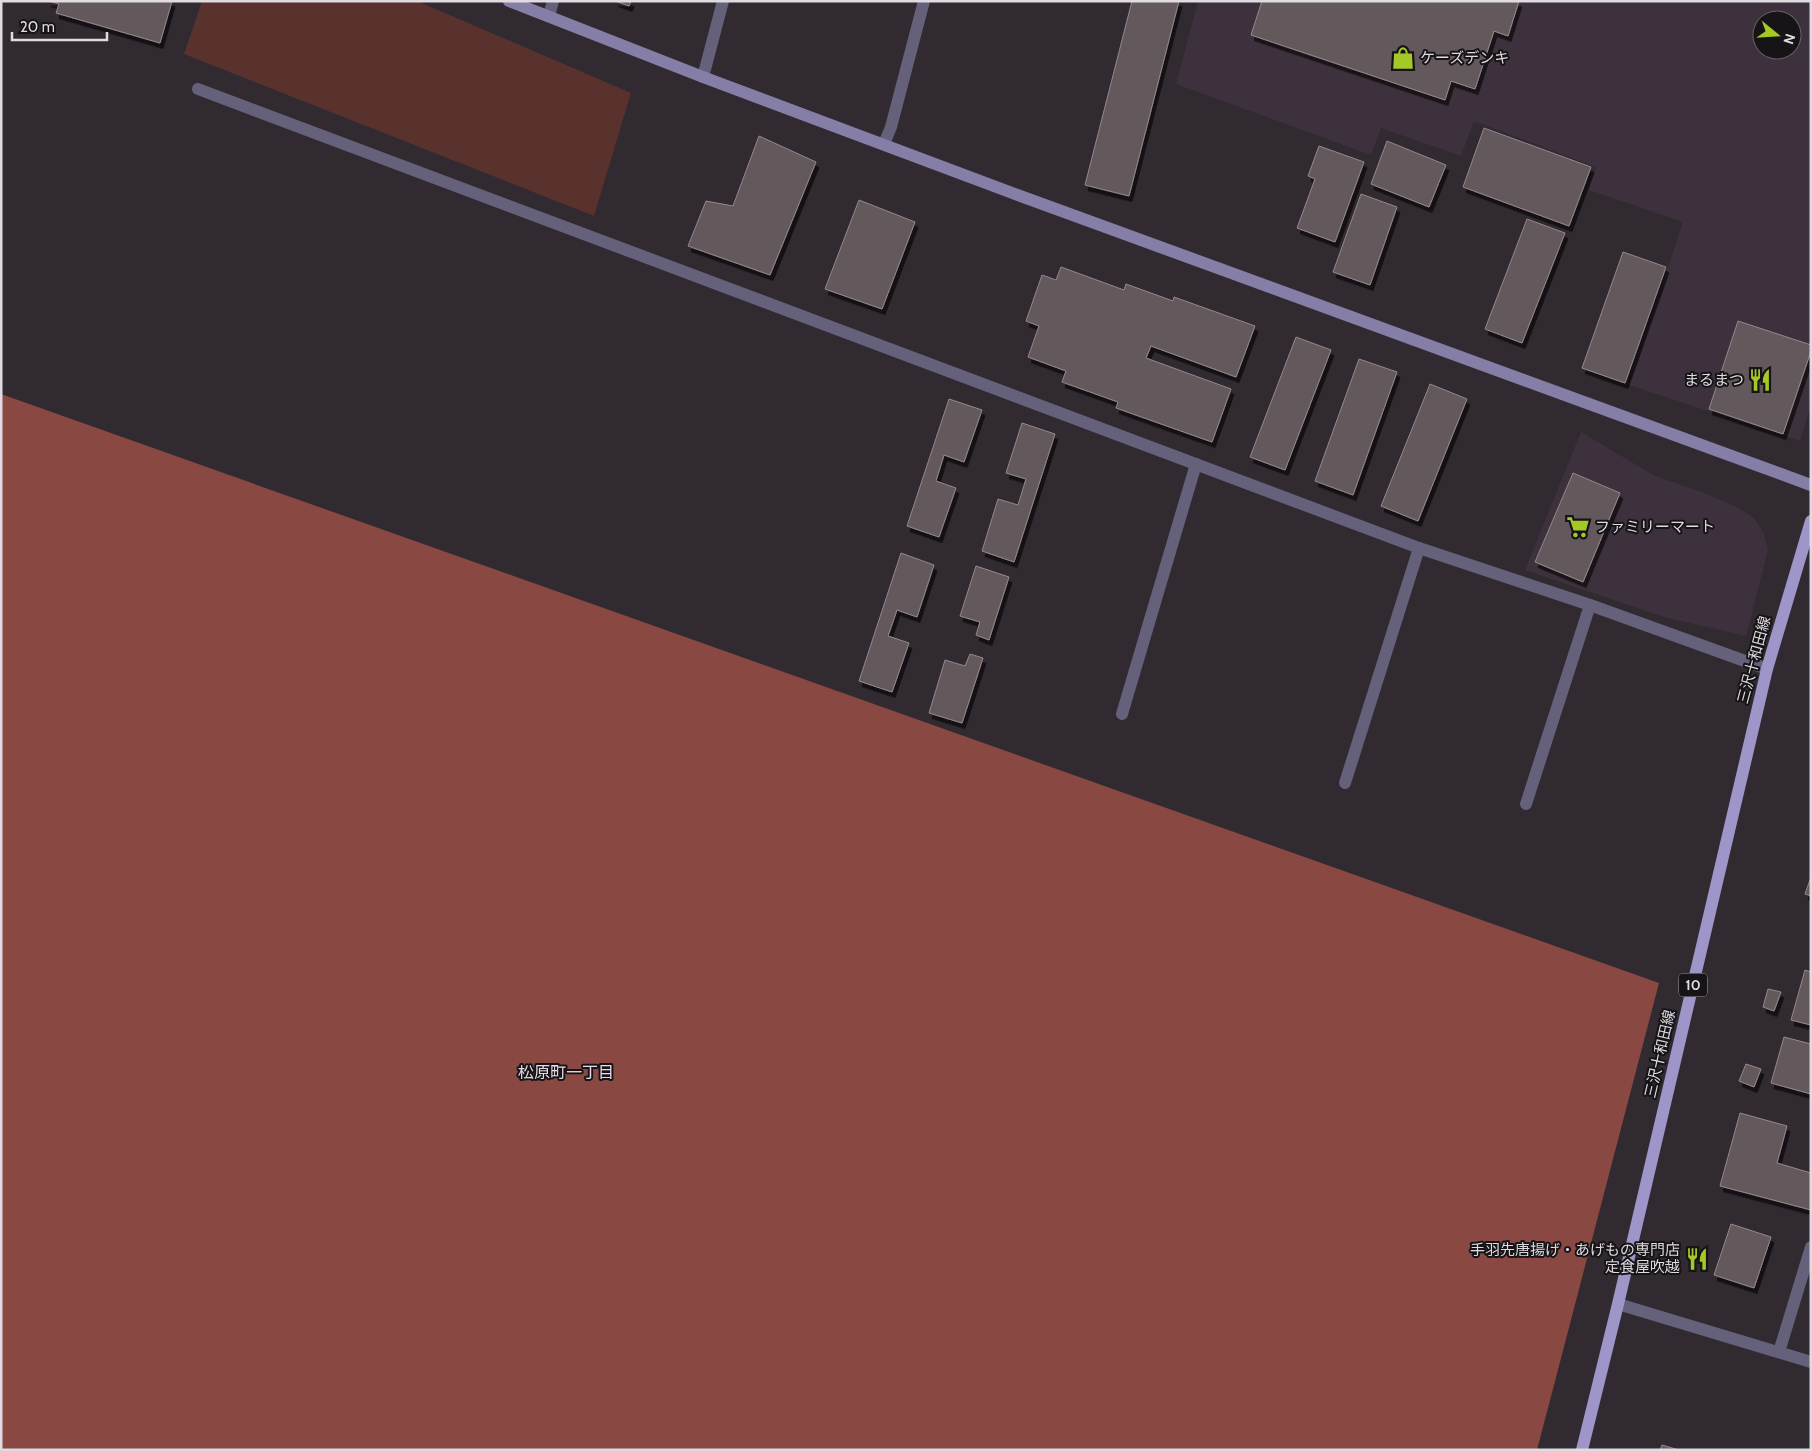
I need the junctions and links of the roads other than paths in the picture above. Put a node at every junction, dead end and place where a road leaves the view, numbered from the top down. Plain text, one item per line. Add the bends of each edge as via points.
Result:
1 (509, 1) edge
2 (553, 1) edge
3 (723, 1) edge
4 (924, 1) edge
5 (549, 16) junction
6 (703, 77) junction
7 (198, 89) dead end
8 (884, 144) junction
9 (1196, 464) junction
10 (1811, 486) edge
11 (1811, 521) edge
12 (1419, 548) junction
13 (1590, 606) junction
14 (1767, 669) junction
15 (1122, 714) dead end
16 (1344, 783) dead end
17 (1526, 804) dead end
18 (1811, 1247) edge
19 (1618, 1304) junction
20 (1779, 1352) junction
21 (1811, 1362) edge
22 (1582, 1450) edge

1 - 5 street
2 - 5 street
3 - 6 street
4 - 8 street
5 - 6 street
6 - 8 street
7 - 9 street
8 - 10 street
9 - 12 street
9 - 15 street
11 - 14 main road, 三沢十和田線 / 10
12 - 13 street
12 - 16 street
13 - 14 street
13 - 17 street
14 - 19 main road, 三沢十和田線 / 10
18 - 20 street
19 - 20 street
19 - 22 main road, 三沢十和田線 / 10
20 - 21 street

